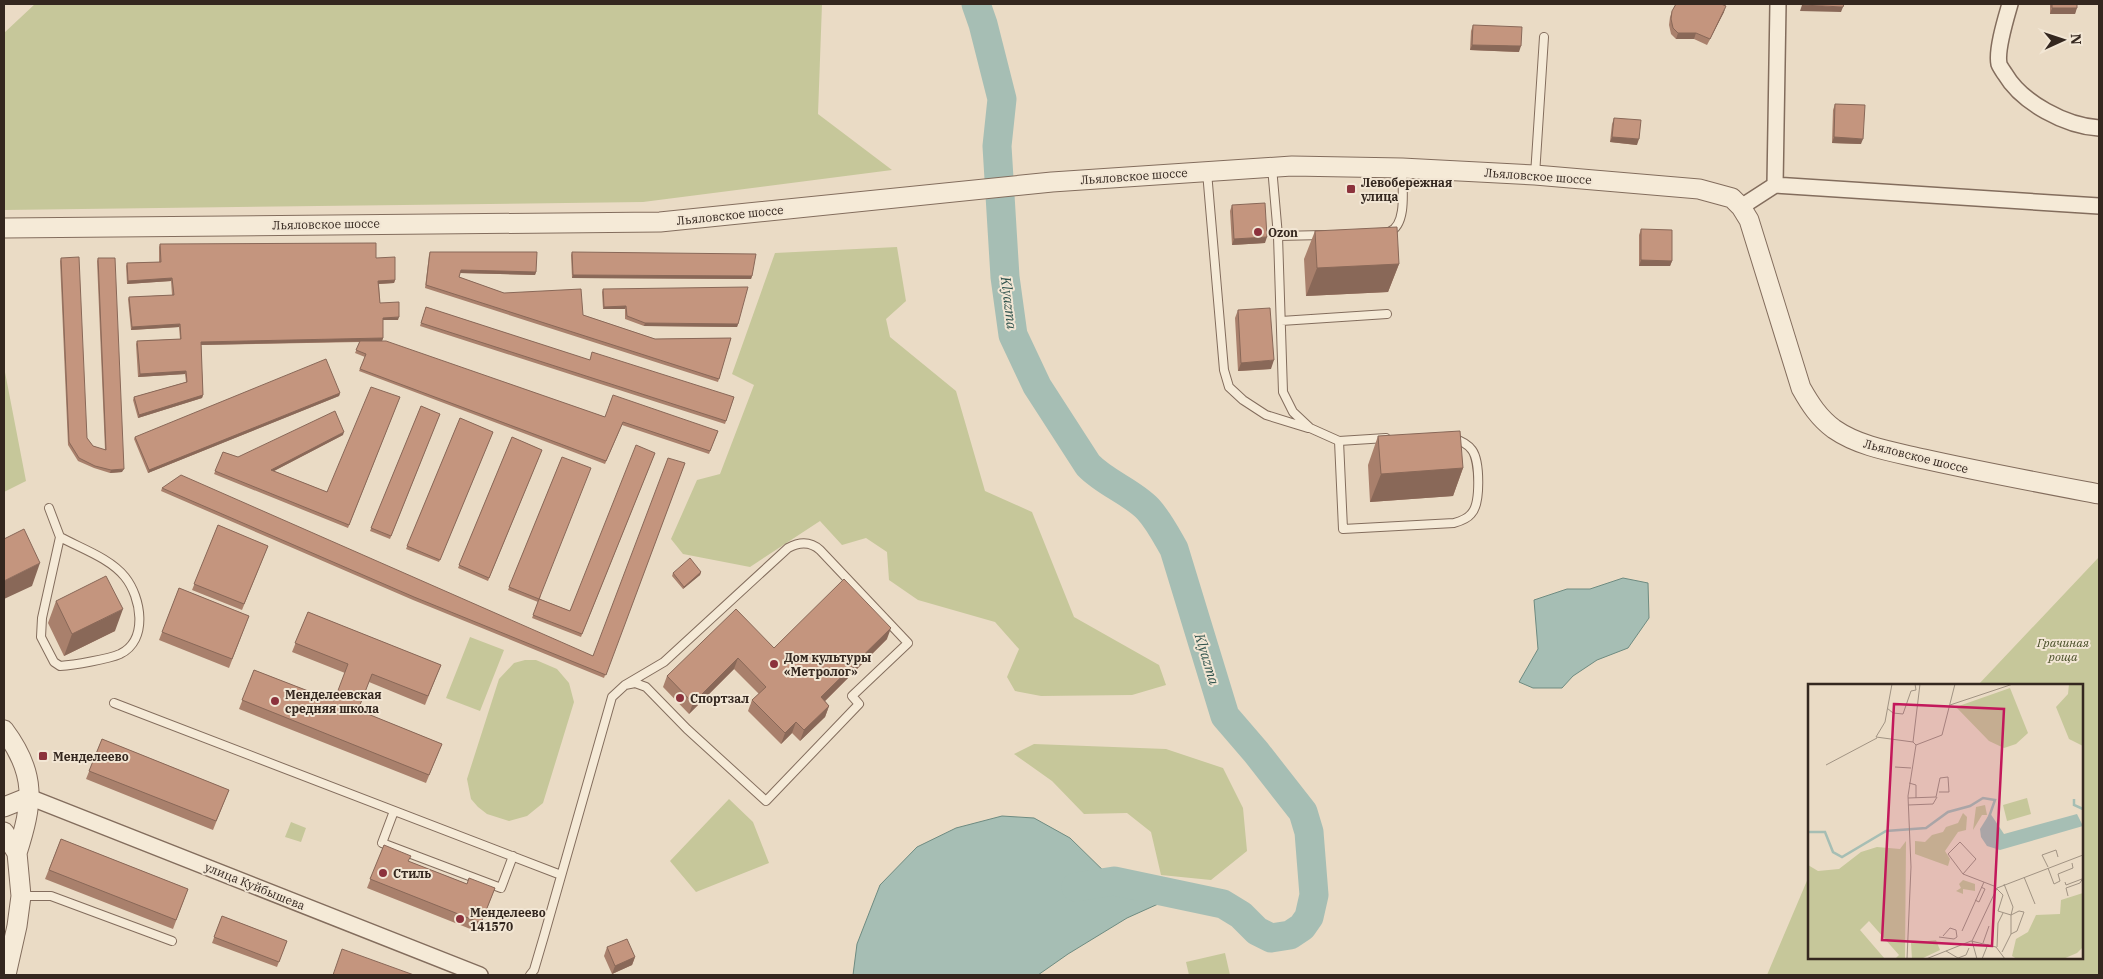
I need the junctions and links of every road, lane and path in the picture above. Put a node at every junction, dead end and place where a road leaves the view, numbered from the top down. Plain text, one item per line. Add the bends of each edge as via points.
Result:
1 (1778, 4) edge
2 (2010, 4) edge
3 (1544, 37) dead end
4 (2099, 128) edge
5 (1272, 167) junction
6 (1402, 168) junction
7 (1207, 170) junction
8 (1535, 175) junction
9 (1775, 185) junction
10 (2099, 206) edge
11 (1741, 207) junction
12 (4, 228) edge
13 (1384, 234) edge
14 (1336, 235) edge
15 (1278, 236) junction
16 (1386, 314) dead end
17 (1281, 321) junction
18 (1310, 428) junction
19 (1447, 436) edge
20 (1399, 438) edge
21 (1339, 441) junction
22 (2099, 494) edge
23 (49, 508) dead end
24 (60, 537) junction
25 (625, 685) junction
26 (114, 703) dead end
27 (4, 730) edge
28 (30, 797) junction
29 (4, 807) edge
30 (394, 811) junction
31 (4, 832) edge
32 (17, 853) junction
33 (513, 856) junction
34 (561, 875) junction
35 (21, 896) junction
36 (172, 941) dead end
37 (8, 945) edge
38 (6, 975) edge
39 (480, 975) edge
40 (530, 975) edge

1 - 9 street
2 - 4 street via 2001,33 1999,64 2011,85 2029,101 2057,116
3 - 8 lane
5 - 6 street, Льяловское шоссе
5 - 7 street, Льяловское шоссе
5 - 15 lane
6 - 8 street, Льяловское шоссе
6 - 13 lane via 1401,218 1392,231
7 - 12 street, Льяловское шоссе via 1052,182 660,222
7 - 18 lane via 1224,370 1229,387 1266,415
8 - 11 street, Льяловское шоссе via 1699,189 1732,198
9 - 10 street
9 - 11 street
11 - 22 street, Льяловское шоссе via 1749,220 1801,388 1811,406 1835,430 1883,449
14 - 15 lane
15 - 17 lane
16 - 17 lane
17 - 18 lane via 1283,392 1293,412
18 - 21 lane
19 - 21 lane via 1462,441 1472,450 1478,495 1473,513 1454,523 1342,529
20 - 21 lane
23 - 24 lane
24 - 24 lane via 42,618 41,637 47,650 60,666 120,654 132,646 138,632 136,594 124,576 108,563
25 - 25 lane via 635,683 646,687 766,801 859,704 852,696 908,643 814,544 796,544 664,662
25 - 34 lane via 612,697
26 - 30 lane
27 - 28 street via 24,764
28 - 29 street
28 - 32 street via 27,821
28 - 39 street, улица Куйбышева
30 - 33 lane
30 - 33 lane via 382,843 437,864 501,888
31 - 32 street
32 - 35 street
33 - 34 lane
34 - 40 lane
35 - 36 lane via 51,896
35 - 37 street
37 - 38 street

